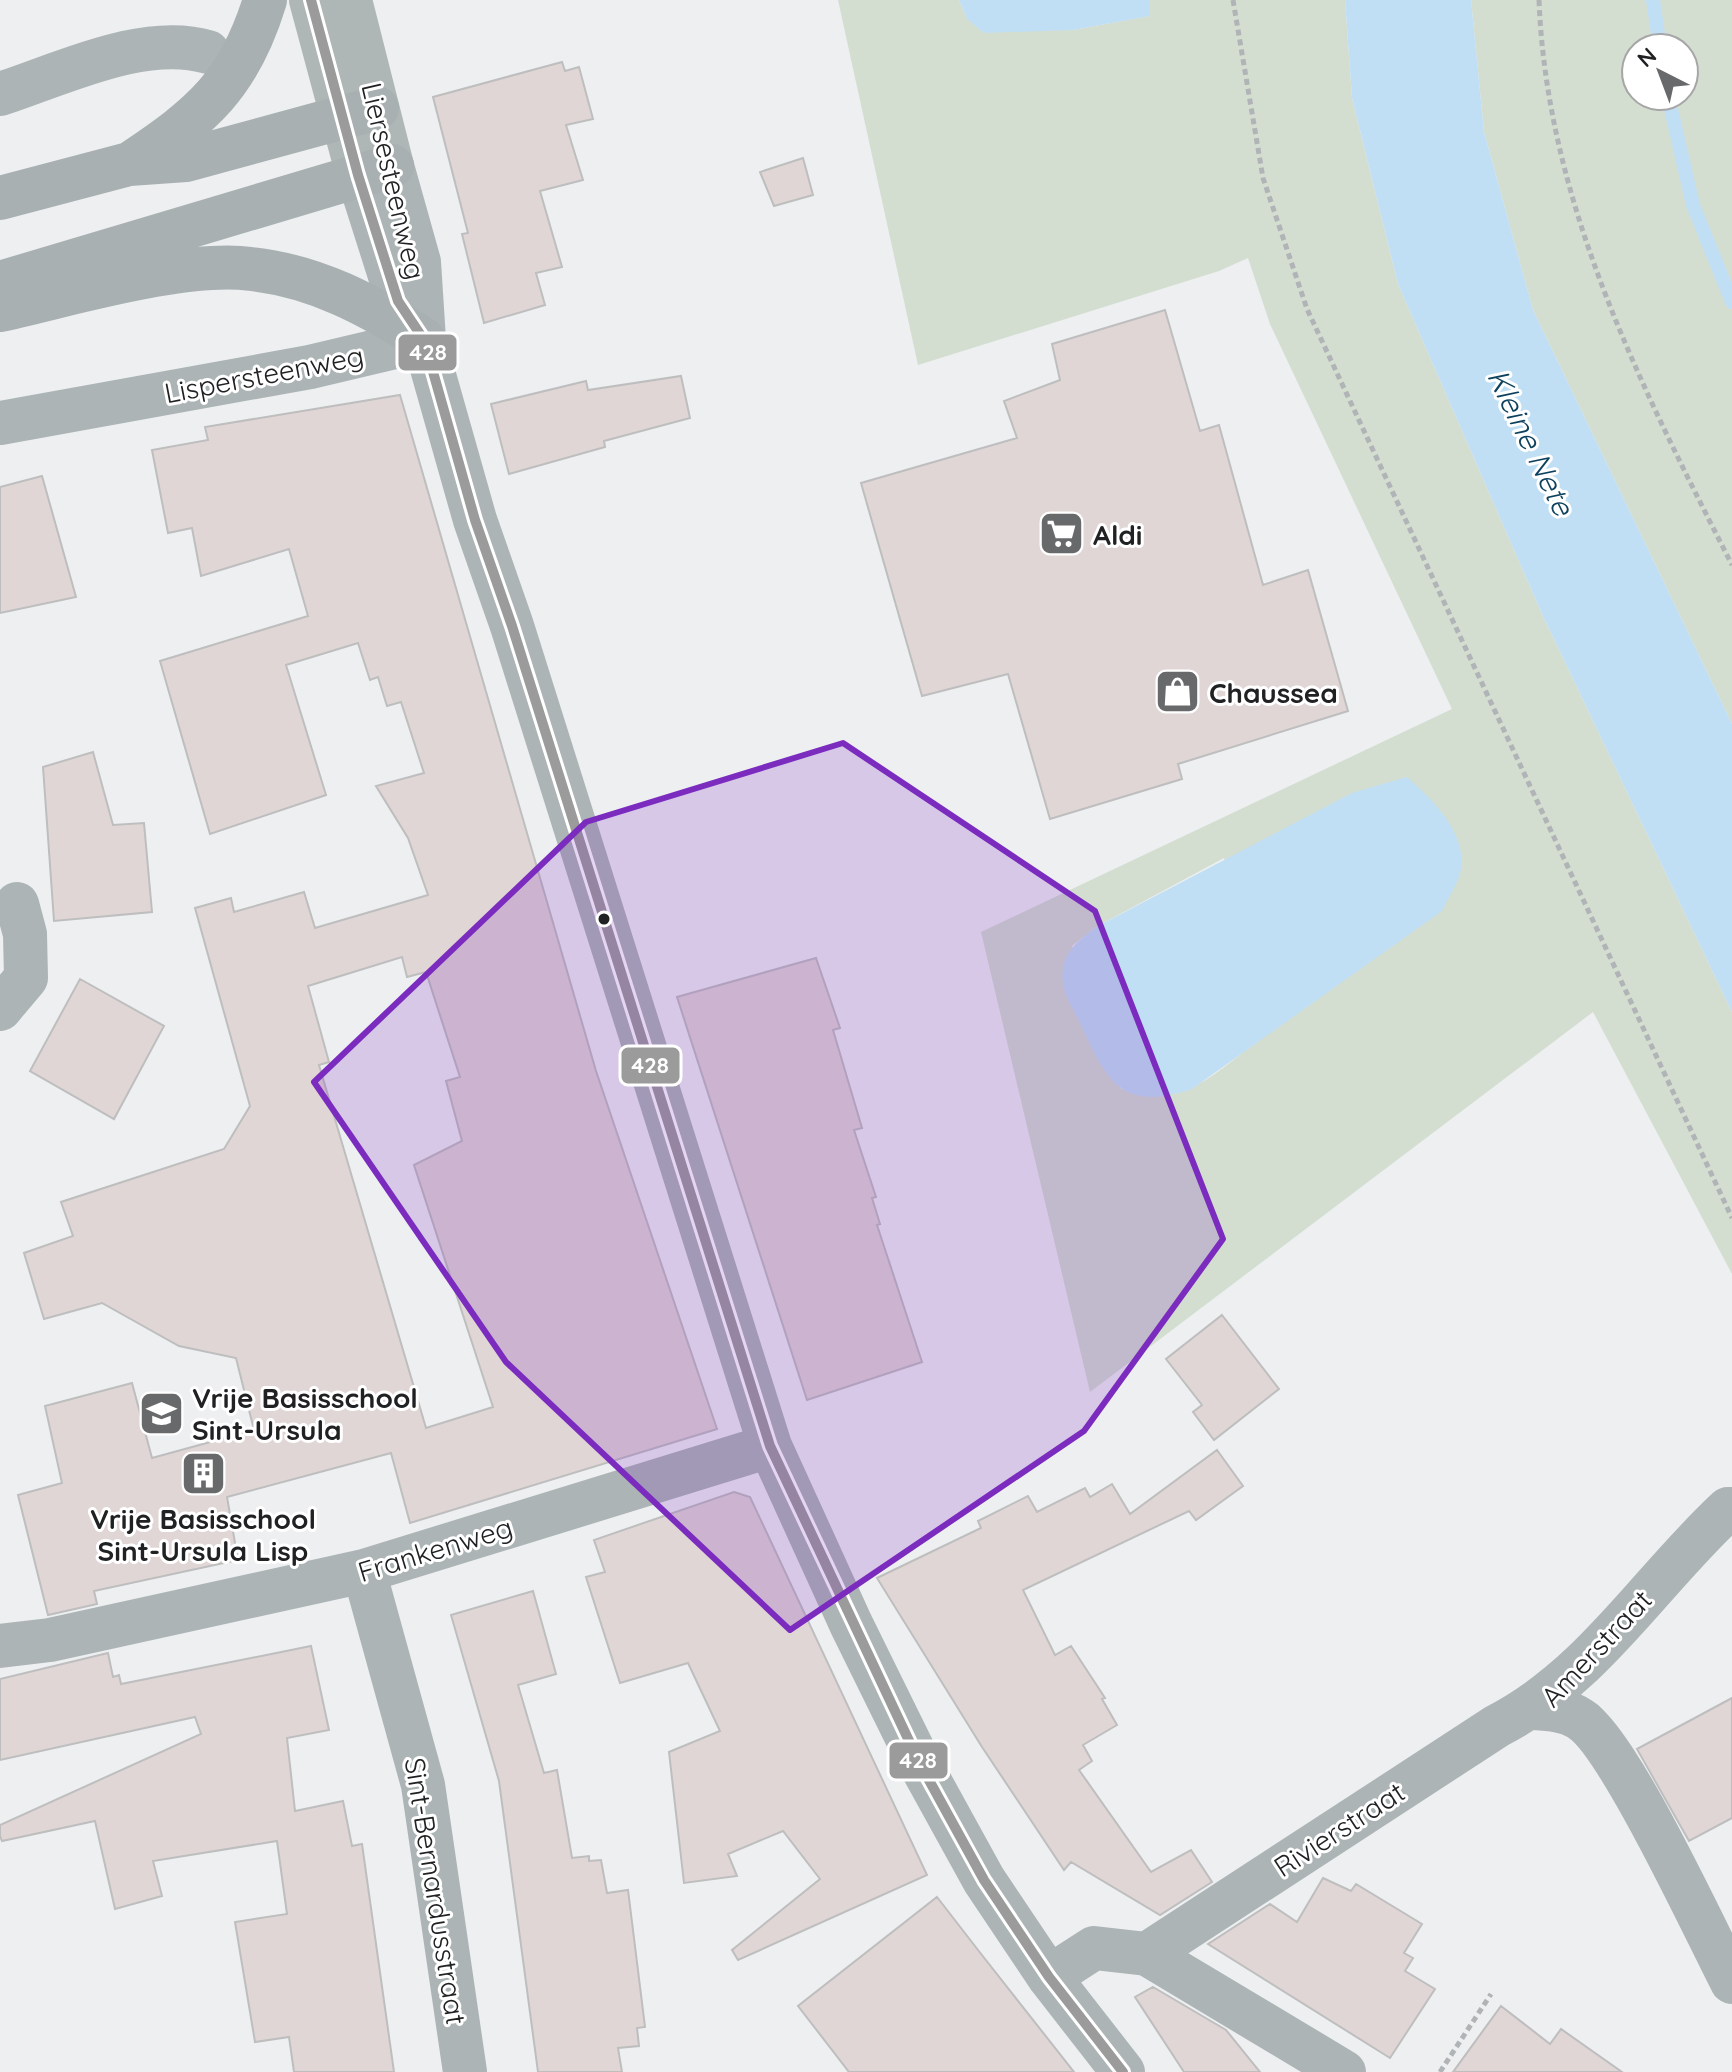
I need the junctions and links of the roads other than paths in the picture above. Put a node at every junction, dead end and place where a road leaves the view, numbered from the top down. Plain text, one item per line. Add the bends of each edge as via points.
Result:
1 (265, 0) edge
2 (311, 0) edge
3 (350, 0) edge
4 (208, 52) dead end
5 (0, 94) edge
6 (359, 112) junction
7 (129, 164) junction
8 (375, 171) junction
9 (0, 198) edge
10 (0, 283) edge
11 (0, 310) edge
12 (424, 340) junction
13 (0, 423) edge
14 (17, 904) dead end
15 (0, 1009) edge
16 (770, 1446) junction
17 (1730, 1509) edge
18 (364, 1571) junction
19 (0, 1646) edge
20 (1533, 1708) junction
21 (1147, 1954) junction
22 (1049, 1977) junction
23 (1732, 1982) edge
24 (465, 2072) edge
25 (1123, 2072) edge
26 (1344, 2072) edge

1 - 7 highway via 252,43 226,84 177,132
2 - 6 main road, Liersesteenweg
3 - 6 main road, Liersesteenweg
4 - 5 street via 184,45 135,50
6 - 7 highway via 186,160
6 - 8 main road, Liersesteenweg
7 - 9 highway
8 - 10 highway
8 - 12 street, Liersesteenweg via 398,301
11 - 12 highway via 191,270 250,268 305,279 369,304
12 - 13 street, Lispersteenweg via 310,367
12 - 16 street via 475,520
14 - 15 street via 25,934 26,978
16 - 18 street, Frankenweg
16 - 22 street via 919,1762 984,1880
17 - 20 street, Amerstraat via 1690,1544 1603,1646
18 - 19 street, Frankenweg via 50,1640
18 - 24 street, Sint-Bernardusstraat via 423,1785
20 - 21 street, Rivierstraat via 1497,1726
20 - 23 street, Amerstraat via 1580,1718 1595,1731
21 - 22 street via 1094,1948
21 - 26 street
22 - 25 street

